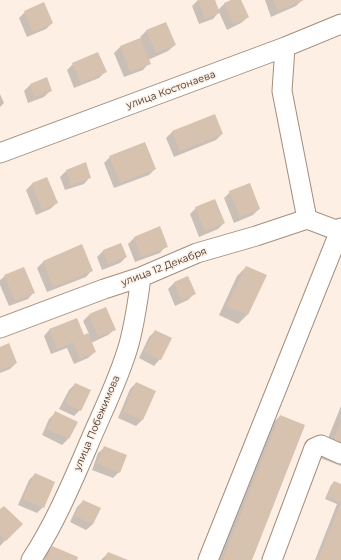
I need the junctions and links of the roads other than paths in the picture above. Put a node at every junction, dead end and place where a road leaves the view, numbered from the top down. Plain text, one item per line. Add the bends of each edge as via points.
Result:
1 (341, 24) edge
2 (285, 47) junction
3 (0, 153) edge
4 (307, 219) junction
5 (340, 230) edge
6 (141, 277) junction
7 (0, 328) edge
8 (341, 454) edge
9 (31, 560) edge
10 (208, 560) edge
11 (272, 560) edge

1 - 2 street, улица Костонаева
2 - 3 street, улица Костонаева
2 - 4 street via 282,91
4 - 5 street
4 - 6 street, улица 12 Декабря via 197,253
5 - 10 street
6 - 7 street, улица 12 Декабря
6 - 9 street, улица Побежимова via 129,344 117,378 65,498
8 - 11 street via 321,445 314,448

